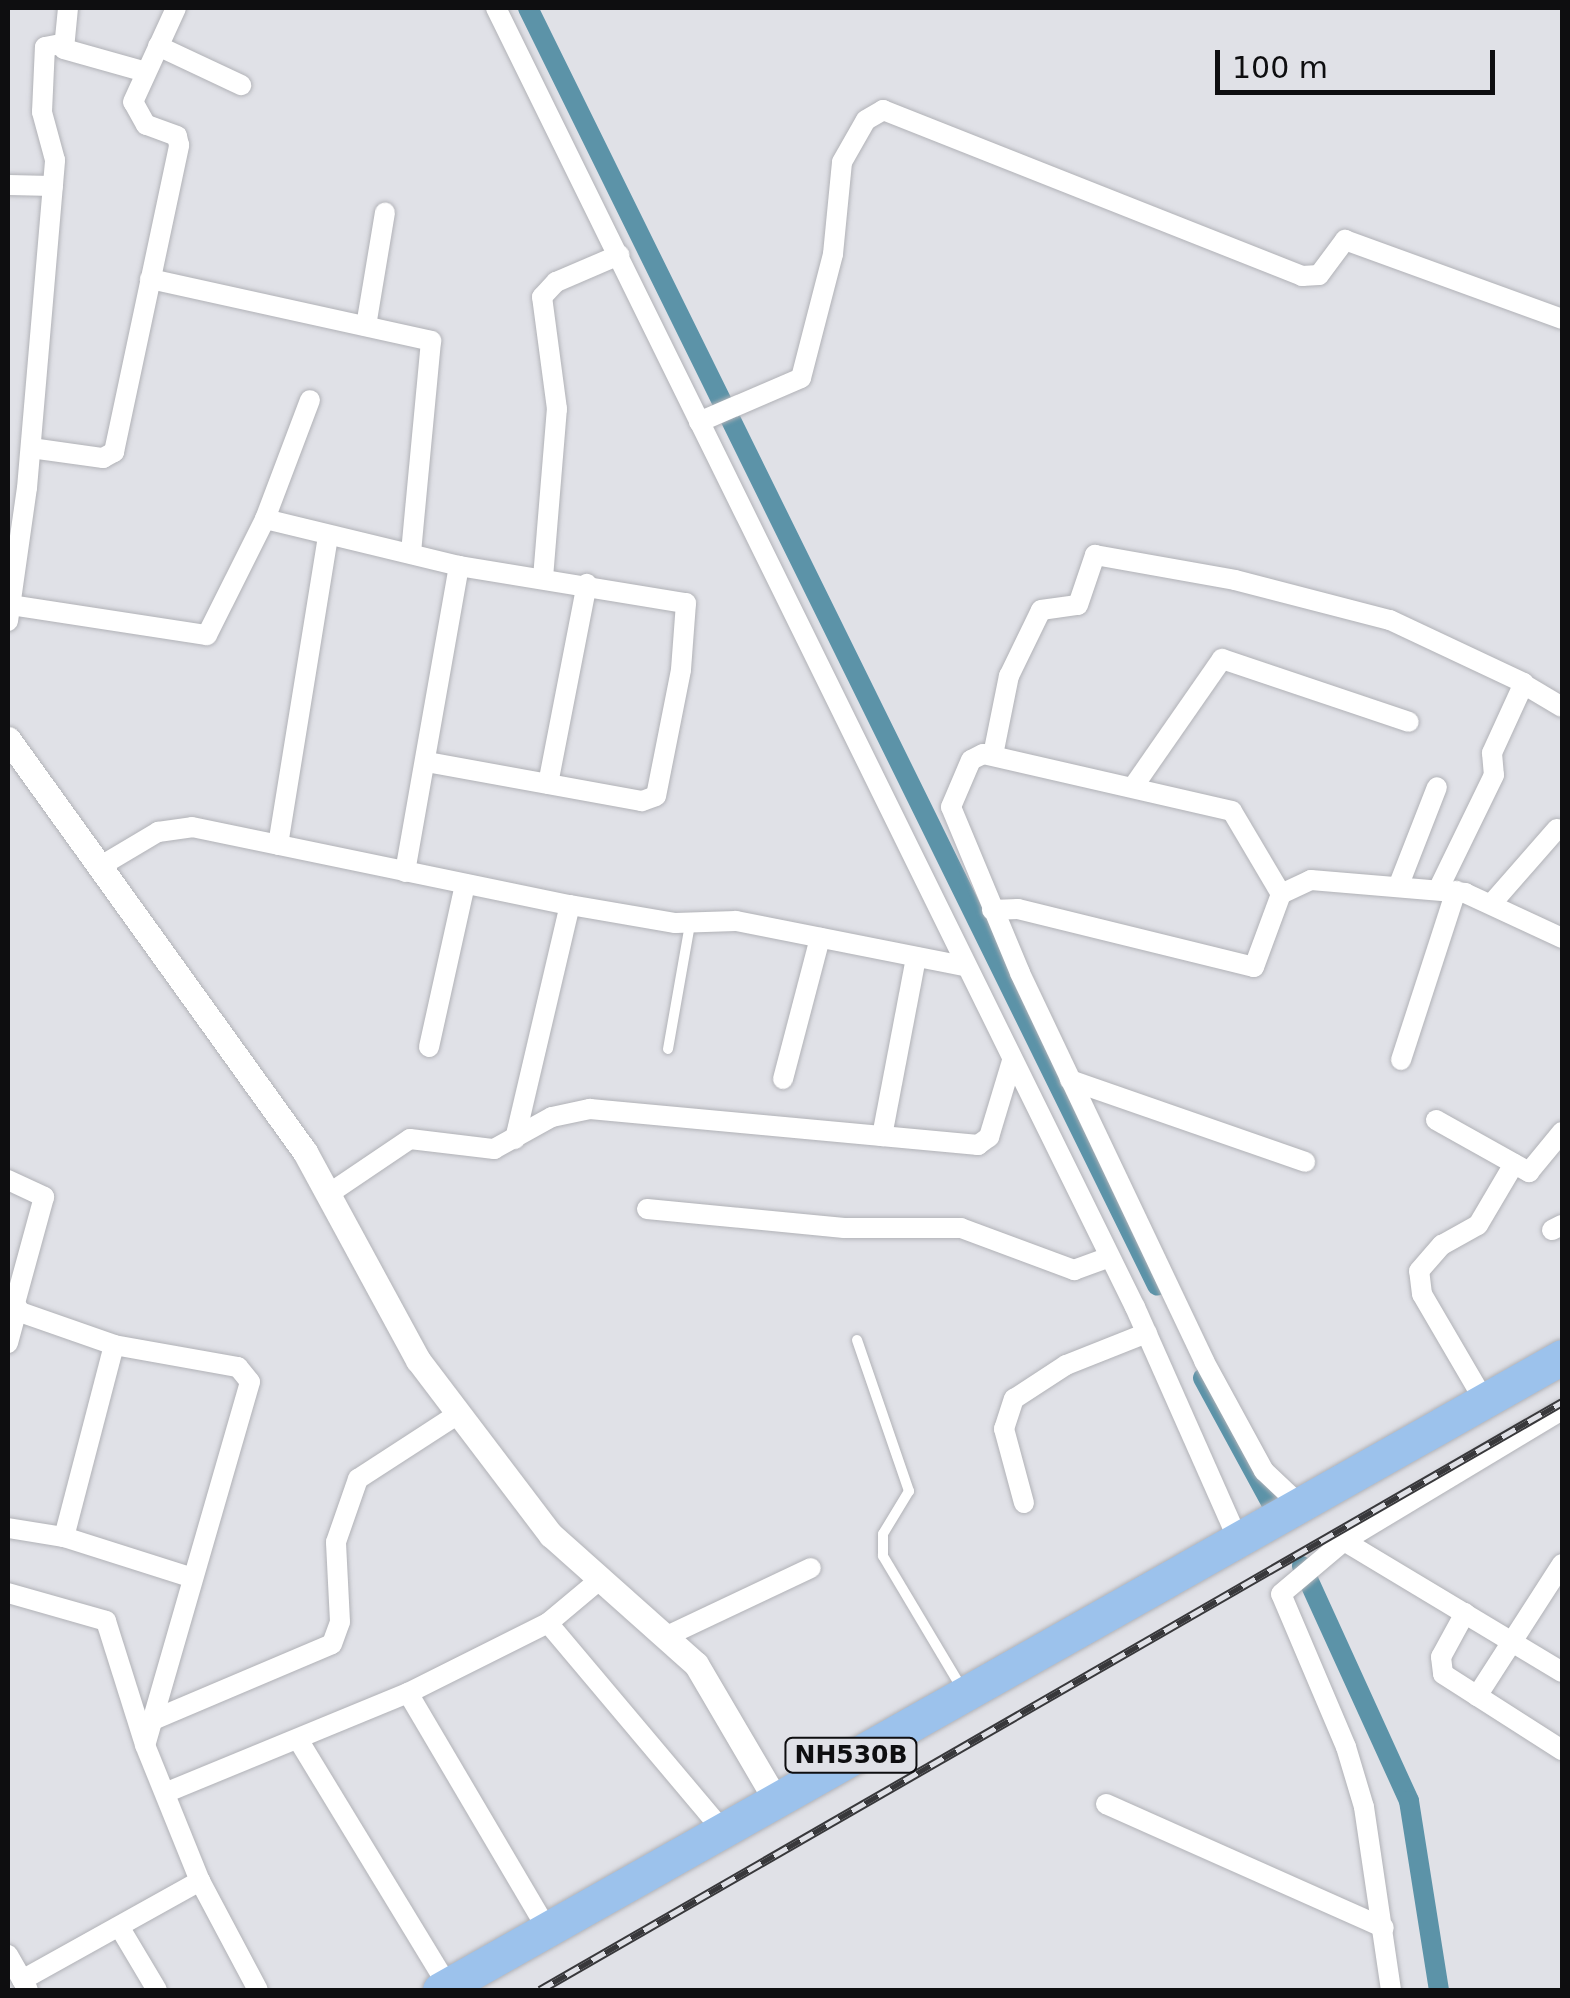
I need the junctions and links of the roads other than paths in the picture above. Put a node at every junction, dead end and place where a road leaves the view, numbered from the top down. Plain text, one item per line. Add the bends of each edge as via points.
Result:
1 (68, 8) edge
2 (176, 8) edge
3 (496, 8) edge
4 (61, 44) junction
5 (158, 46) junction
6 (146, 72) junction
7 (241, 86) dead end
8 (8, 185) edge
9 (53, 186) junction
10 (385, 213) dead end
11 (619, 255) junction
12 (150, 279) junction
13 (1562, 319) edge
14 (366, 326) junction
15 (310, 400) dead end
16 (703, 421) junction
17 (31, 448) junction
18 (265, 519) junction
19 (328, 536) junction
20 (411, 551) junction
21 (459, 566) junction
22 (543, 578) junction
23 (587, 584) junction
24 (9, 613) edge
25 (1524, 685) junction
26 (1562, 708) edge
27 (1409, 722) dead end
28 (8, 739) edge
29 (992, 755) junction
30 (427, 762) junction
31 (548, 784) junction
32 (1133, 787) junction
33 (1436, 788) dead end
34 (1556, 830) dead end
35 (278, 846) junction
36 (99, 867) junction
37 (405, 872) junction
38 (465, 884) junction
39 (1398, 887) junction
40 (1447, 891) junction
41 (1281, 894) junction
42 (1493, 902) junction
43 (570, 904) junction
44 (992, 910) junction
45 (690, 923) junction
46 (820, 938) junction
47 (1562, 938) edge
48 (916, 958) junction
49 (963, 966) junction
50 (429, 1047) dead end
51 (668, 1049) dead end
52 (1401, 1060) dead end
53 (1012, 1061) junction
54 (782, 1079) dead end
55 (1070, 1080) junction
56 (1436, 1120) dead end
57 (1562, 1132) edge
58 (882, 1136) junction
59 (515, 1139) junction
60 (1305, 1162) dead end
61 (1514, 1164) junction
62 (8, 1180) edge
63 (327, 1195) junction
64 (647, 1209) dead end
65 (1110, 1257) junction
66 (17, 1309) junction
67 (1146, 1333) junction
68 (856, 1340) dead end
69 (8, 1343) edge
70 (114, 1345) junction
71 (1562, 1357) edge
72 (1485, 1402) junction
73 (1562, 1410) edge
74 (458, 1414) junction
75 (1024, 1503) dead end
76 (1275, 1521) junction
77 (8, 1528) edge
78 (64, 1537) junction
79 (1344, 1541) junction
80 (1562, 1564) edge
81 (811, 1568) dead end
82 (190, 1577) junction
83 (597, 1582) junction
84 (8, 1592) edge
85 (1466, 1613) junction
86 (548, 1623) junction
87 (668, 1636) junction
88 (1510, 1642) junction
89 (1562, 1672) edge
90 (964, 1692) junction
91 (408, 1693) junction
92 (1477, 1696) junction
93 (153, 1720) junction
94 (299, 1741) junction
95 (145, 1746) junction
96 (1562, 1750) edge
97 (166, 1793) junction
98 (774, 1797) junction
99 (1106, 1804) dead end
100 (720, 1827) junction
101 (200, 1881) junction
102 (546, 1927) junction
103 (120, 1928) junction
104 (1384, 1928) junction
105 (8, 1955) edge
106 (25, 1985) edge
107 (444, 1988) edge
108 (157, 1990) edge
109 (258, 1990) edge
110 (1391, 1990) edge

1 - 4 street
2 - 5 street
3 - 11 street
4 - 6 street
4 - 9 street via 45,47 42,112 55,157
5 - 6 street
5 - 7 street
6 - 12 street via 134,106 146,125 177,136 179,145
8 - 9 street
9 - 17 street
10 - 14 street
11 - 16 street
11 - 22 street via 556,282 542,297 557,409
12 - 14 street
12 - 17 street via 112,455
13 - 16 street via 1344,240 1319,275 1302,276 884,110 866,120 842,162 833,254 802,378
14 - 20 street via 423,336 432,348
15 - 18 street
16 - 49 street
17 - 24 street
18 - 19 street
18 - 24 street via 207,635
19 - 20 street
19 - 35 street
20 - 21 street
21 - 22 street
21 - 30 street
22 - 23 street
23 - 31 street
23 - 31 street via 686,603 660,790 642,801
25 - 26 street
25 - 29 street via 1390,620 1234,580 1095,556 1078,605 1040,610 1009,676
25 - 40 street via 1492,753 1494,775
27 - 32 street via 1222,659
28 - 36 street
29 - 32 street
29 - 44 street via 971,760 950,811
30 - 31 street
30 - 37 street
32 - 41 street via 1238,816
33 - 39 street
34 - 42 street
35 - 36 street via 168,828
35 - 37 street
36 - 63 street via 272,1103
37 - 38 street
38 - 43 street
38 - 50 street
39 - 40 street
39 - 41 street via 1311,880
40 - 42 street
40 - 52 street
41 - 44 street via 1254,967 1018,909
42 - 47 street
43 - 45 street
43 - 59 street
44 - 55 street
45 - 46 street via 736,921
45 - 51 lane
46 - 48 street
46 - 54 street
48 - 49 street
48 - 58 street
49 - 53 street
53 - 58 street via 984,1142
53 - 65 street
55 - 60 street
55 - 76 street via 1264,1471
56 - 61 street
57 - 61 street via 1536,1170
58 - 59 street via 590,1109 552,1117
59 - 63 street via 494,1148 410,1140
61 - 72 street via 1478,1225 1432,1253 1419,1270 1422,1294
62 - 66 street via 44,1197
63 - 74 street via 418,1360
64 - 65 street via 844,1228 961,1228 1074,1270
65 - 67 street
66 - 69 street
66 - 70 street
67 - 75 street via 1066,1365 1014,1399 1004,1430
67 - 76 street
68 - 90 lane via 909,1491 880,1540 883,1556
70 - 78 street
70 - 82 street via 248,1375
71 - 72 highway, NH530B
72 - 76 highway, NH530B
73 - 79 street
74 - 83 street via 551,1535
74 - 93 street via 376,1461 358,1479 336,1542 340,1622 332,1644
76 - 90 highway, NH530B
77 - 78 street
78 - 82 street
79 - 85 street
79 - 104 street via 1288,1583 1282,1601 1342,1737 1364,1807
80 - 88 street
81 - 87 street
82 - 93 street
83 - 86 street
83 - 87 street
84 - 95 street via 106,1621
85 - 88 street
85 - 92 street via 1440,1666
86 - 91 street
86 - 100 street
87 - 98 street via 711,1684
88 - 89 street
88 - 92 street
90 - 98 highway, NH530B
91 - 94 street
91 - 102 street
92 - 96 street
93 - 95 street
94 - 97 street
94 - 107 street
95 - 97 street
97 - 101 street
98 - 100 highway, NH530B
99 - 104 street
100 - 102 highway, NH530B
101 - 103 street
101 - 109 street
102 - 107 highway, NH530B
103 - 106 street
103 - 108 street
104 - 110 street
105 - 106 street

